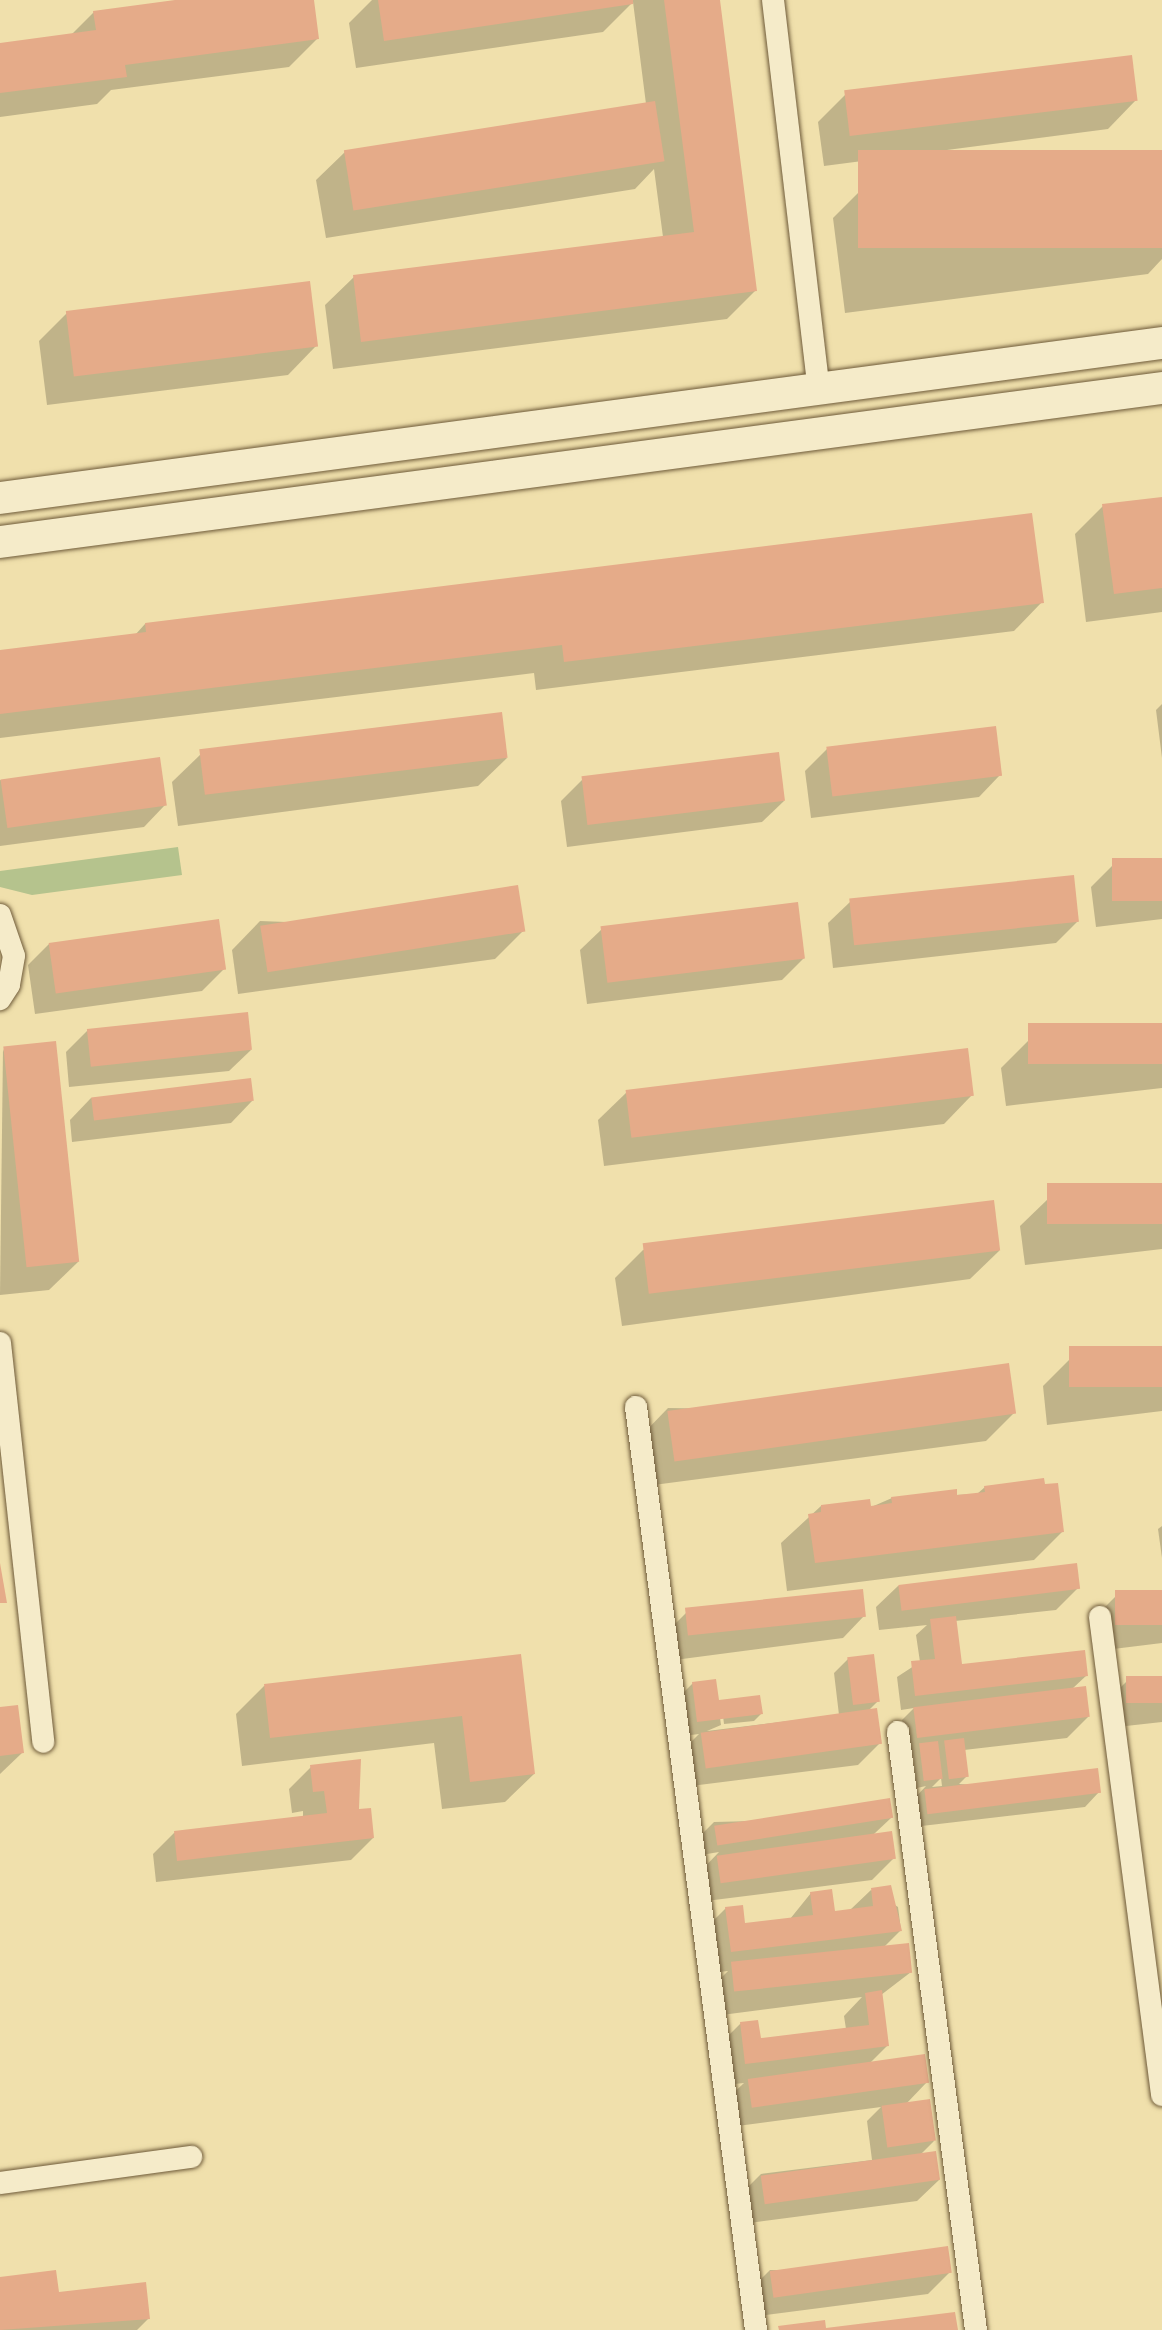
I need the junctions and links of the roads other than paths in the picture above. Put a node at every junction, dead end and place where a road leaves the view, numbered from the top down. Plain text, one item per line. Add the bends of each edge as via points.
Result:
1 (773, 0) edge
2 (1162, 343) edge
3 (1162, 388) edge
4 (819, 389) junction
5 (0, 498) edge
6 (0, 542) edge
7 (0, 915) edge
8 (0, 999) edge
9 (0, 1344) edge
10 (636, 1407) dead end
11 (1100, 1617) dead end
12 (898, 1732) dead end
13 (43, 1742) dead end
14 (1162, 2095) edge
15 (191, 2157) dead end
16 (0, 2182) edge
17 (756, 2330) edge
18 (976, 2330) edge

1 - 4 street
2 - 4 main road
3 - 6 main road
4 - 5 main road
7 - 8 street via 15,956 9,985
9 - 13 street
10 - 17 street
11 - 14 street
12 - 18 street
15 - 16 street

